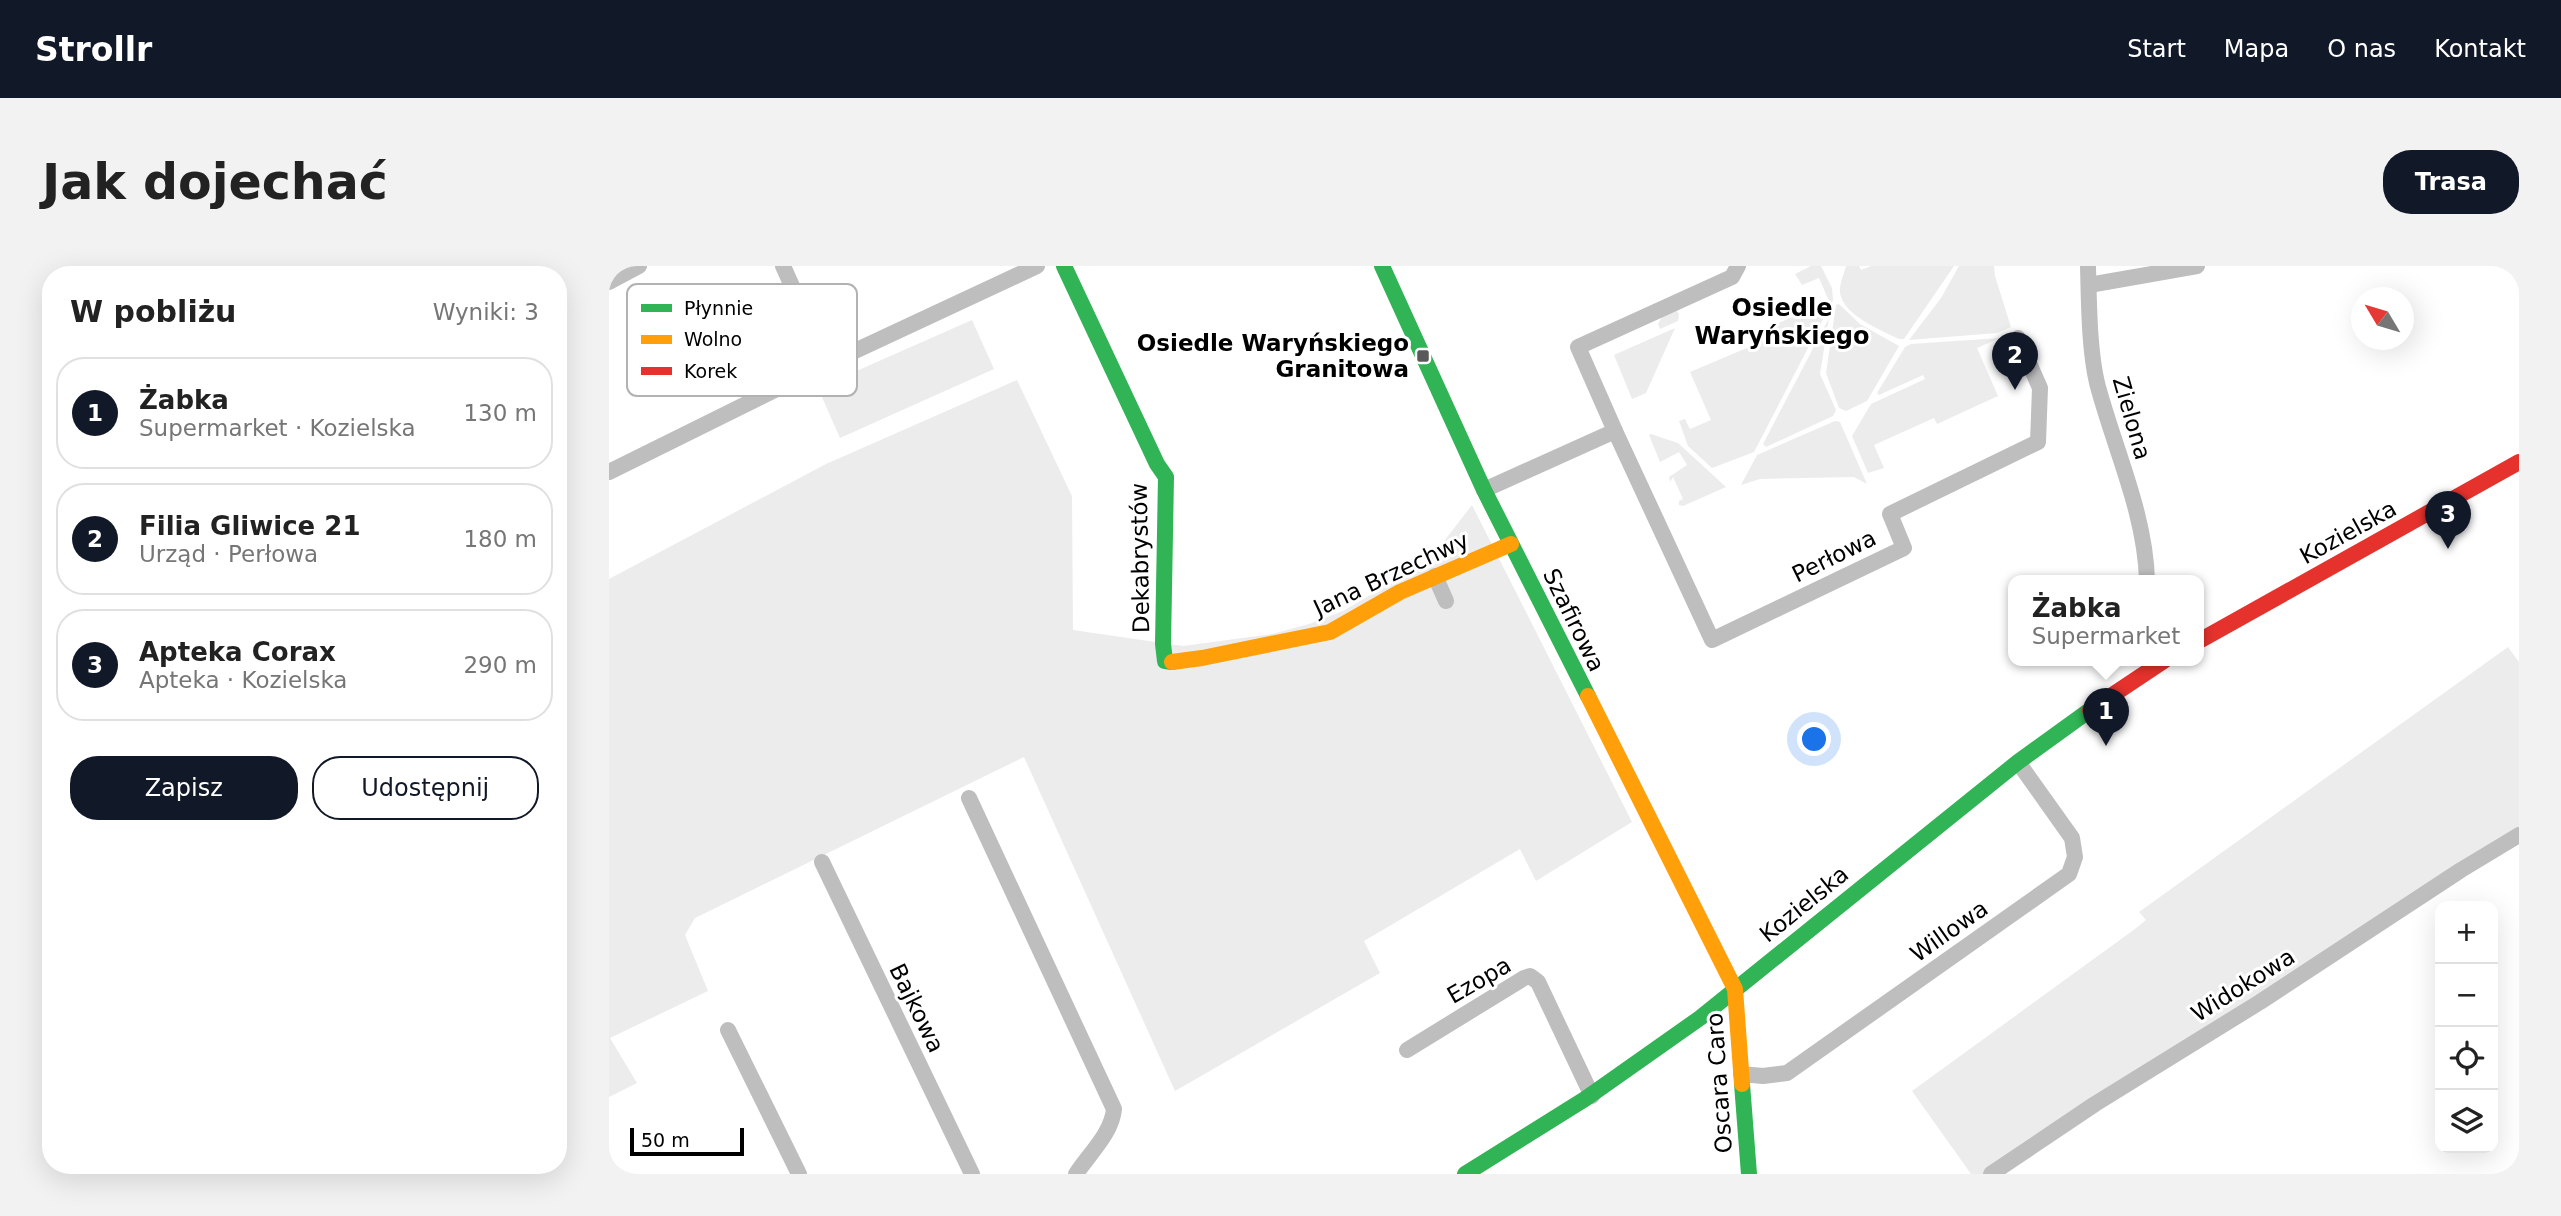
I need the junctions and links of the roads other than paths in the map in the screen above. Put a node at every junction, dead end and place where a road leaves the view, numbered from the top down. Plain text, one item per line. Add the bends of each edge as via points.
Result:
1 (639, 266) edge
2 (783, 266) edge
3 (1037, 266) edge
4 (1064, 266) edge
5 (1383, 266) edge
6 (1738, 266) edge
7 (2088, 266) edge
8 (2197, 266) edge
9 (609, 282) edge
10 (791, 284) edge
11 (2089, 285) junction
12 (2018, 338) dead end
13 (857, 350) edge
14 (762, 396) edge
15 (1615, 431) junction
16 (2519, 462) edge
17 (609, 472) edge
18 (1484, 490) junction
19 (1511, 544) junction
20 (2147, 575) edge
21 (1435, 576) junction
22 (1446, 601) dead end
23 (2204, 638) edge
24 (1165, 661) joint
25 (2156, 666) edge
26 (2018, 762) junction
27 (969, 797) dead end
28 (2519, 835) edge
29 (822, 862) dead end
30 (1735, 989) junction
31 (728, 1030) dead end
32 (1406, 1050) dead end
33 (1741, 1074) junction
34 (1592, 1096) junction
35 (799, 1174) edge
36 (972, 1174) edge
37 (1076, 1174) edge
38 (1465, 1174) edge
39 (1749, 1174) edge
40 (1991, 1174) edge

1 - 9 street
2 - 10 street
3 - 13 street
4 - 24 street, Dekabrystów via 1165,477
5 - 18 street, Szafirowa
6 - 15 street via 1732,277 1579,347
7 - 11 street, Zielona
8 - 11 street
11 - 20 street, Zielona via 2096,379 2141,527
12 - 15 street, Perłowa via 2040,388 2038,442 1889,514 1903,548 1712,640
14 - 17 street
15 - 18 street
16 - 23 street, Kozielska
18 - 19 street, Szafirowa
19 - 21 street, Jana Brzechwy
19 - 30 street, Szafirowa
21 - 22 street
21 - 24 street, Jana Brzechwy via 1330,632
25 - 26 street, Kozielska
26 - 30 street, Kozielska
26 - 33 street, Willowa via 2072,838 2075,857 2069,874 1787,1073
27 - 37 street via 1114,1109 1108,1130
28 - 40 street, Widokowa
29 - 36 street, Bajkowa
30 - 33 street, Oscara Caro
30 - 34 street, Kozielska
31 - 35 street
32 - 34 street, Ezopa via 1531,976 1538,982
33 - 39 street, Oscara Caro
34 - 38 street, Kozielska

